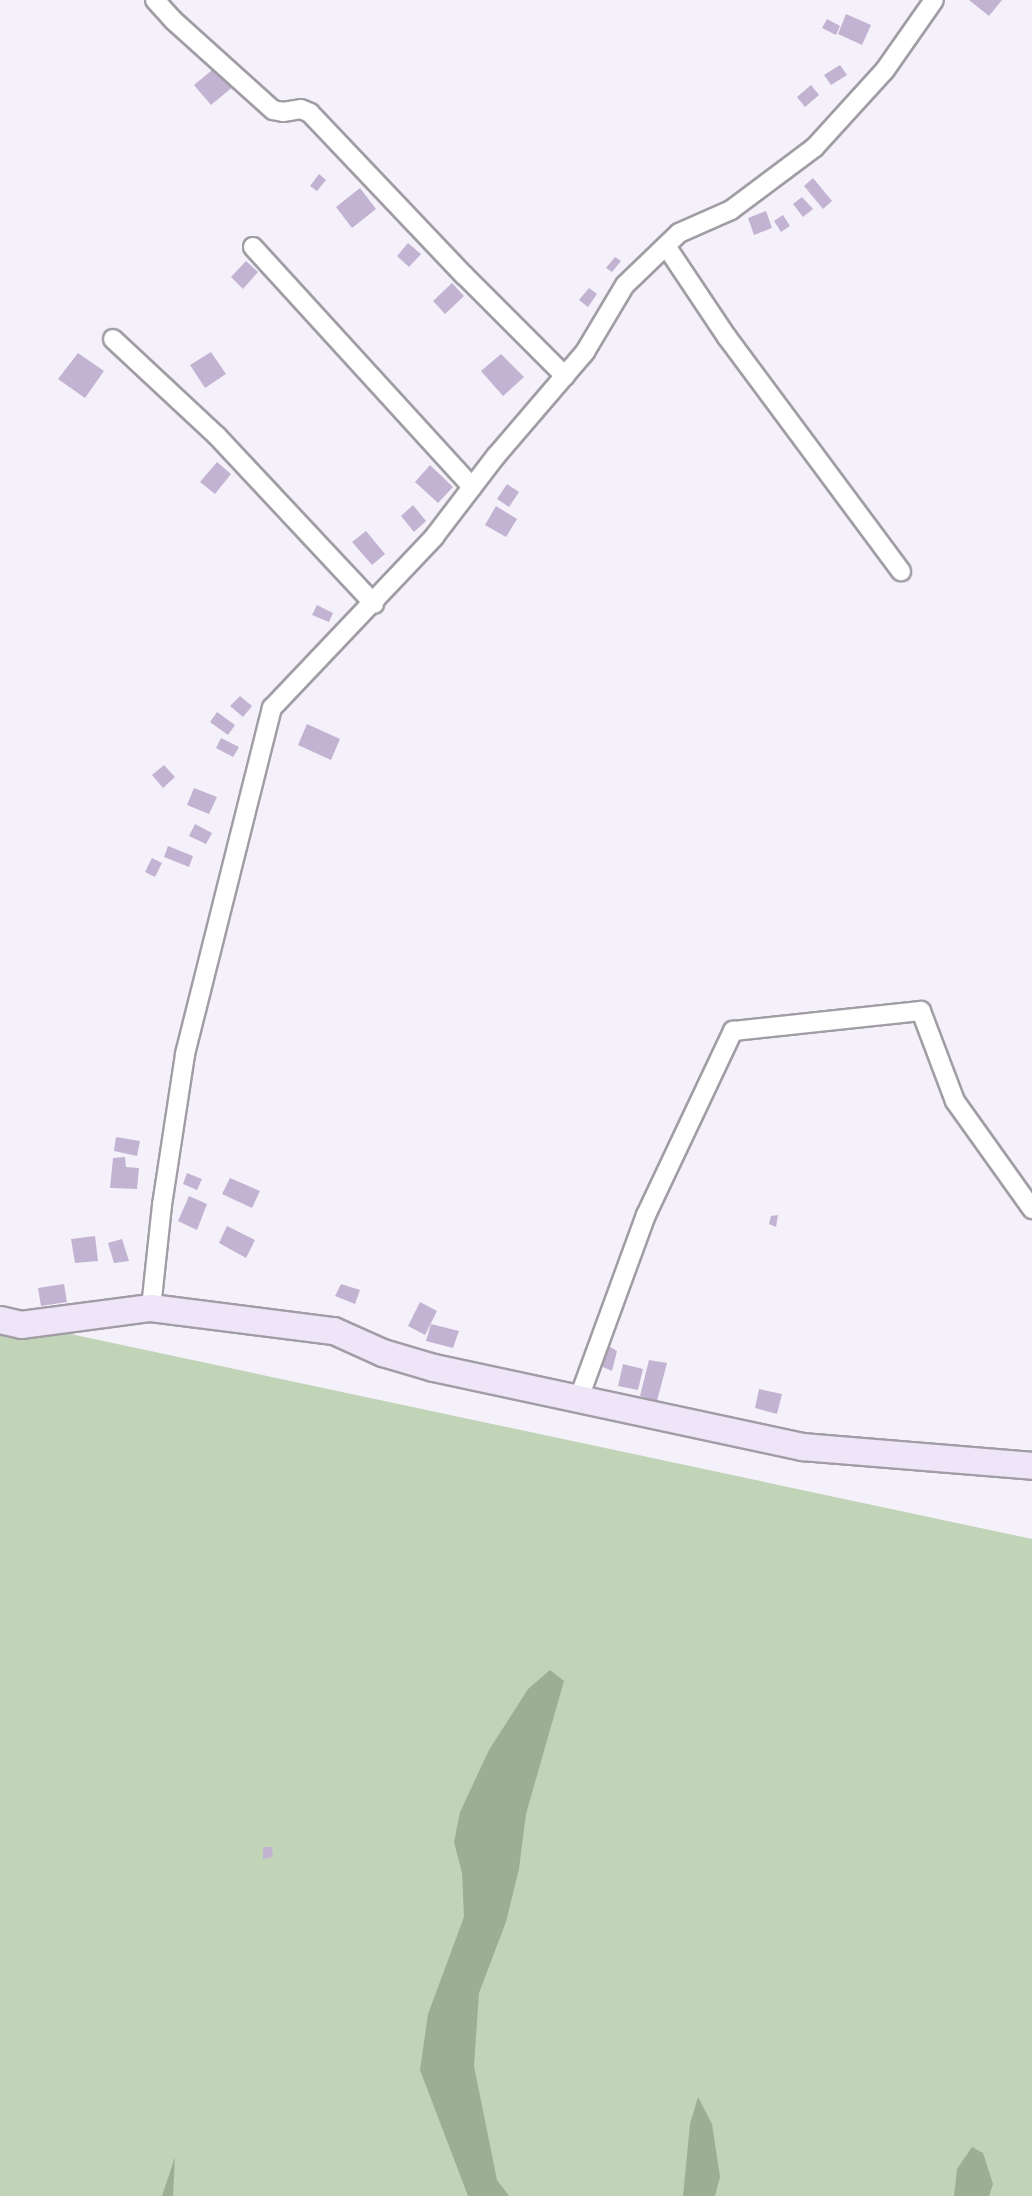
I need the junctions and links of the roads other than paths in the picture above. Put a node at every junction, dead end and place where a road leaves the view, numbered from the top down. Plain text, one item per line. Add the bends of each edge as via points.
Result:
1 (155, 0) edge
2 (934, 0) edge
3 (666, 246) junction
4 (253, 247) dead end
5 (113, 339) dead end
6 (565, 376) junction
7 (472, 487) junction
8 (901, 571) dead end
9 (374, 604) junction
10 (1032, 1209) edge
11 (151, 1308) junction
12 (0, 1320) edge
13 (579, 1398) junction
14 (1032, 1466) edge

1 - 6 street via 273,110 310,113
2 - 3 street via 885,70 814,148 730,210 679,233
3 - 6 street via 625,285
3 - 8 street via 727,337
4 - 7 street
5 - 9 street via 217,436
6 - 7 street
7 - 9 street
9 - 11 street via 272,708 186,1054
10 - 13 street via 955,1101 921,1011 733,1031 646,1215
11 - 12 main road via 22,1325
11 - 13 main road via 334,1331 421,1364
13 - 14 main road via 803,1447

